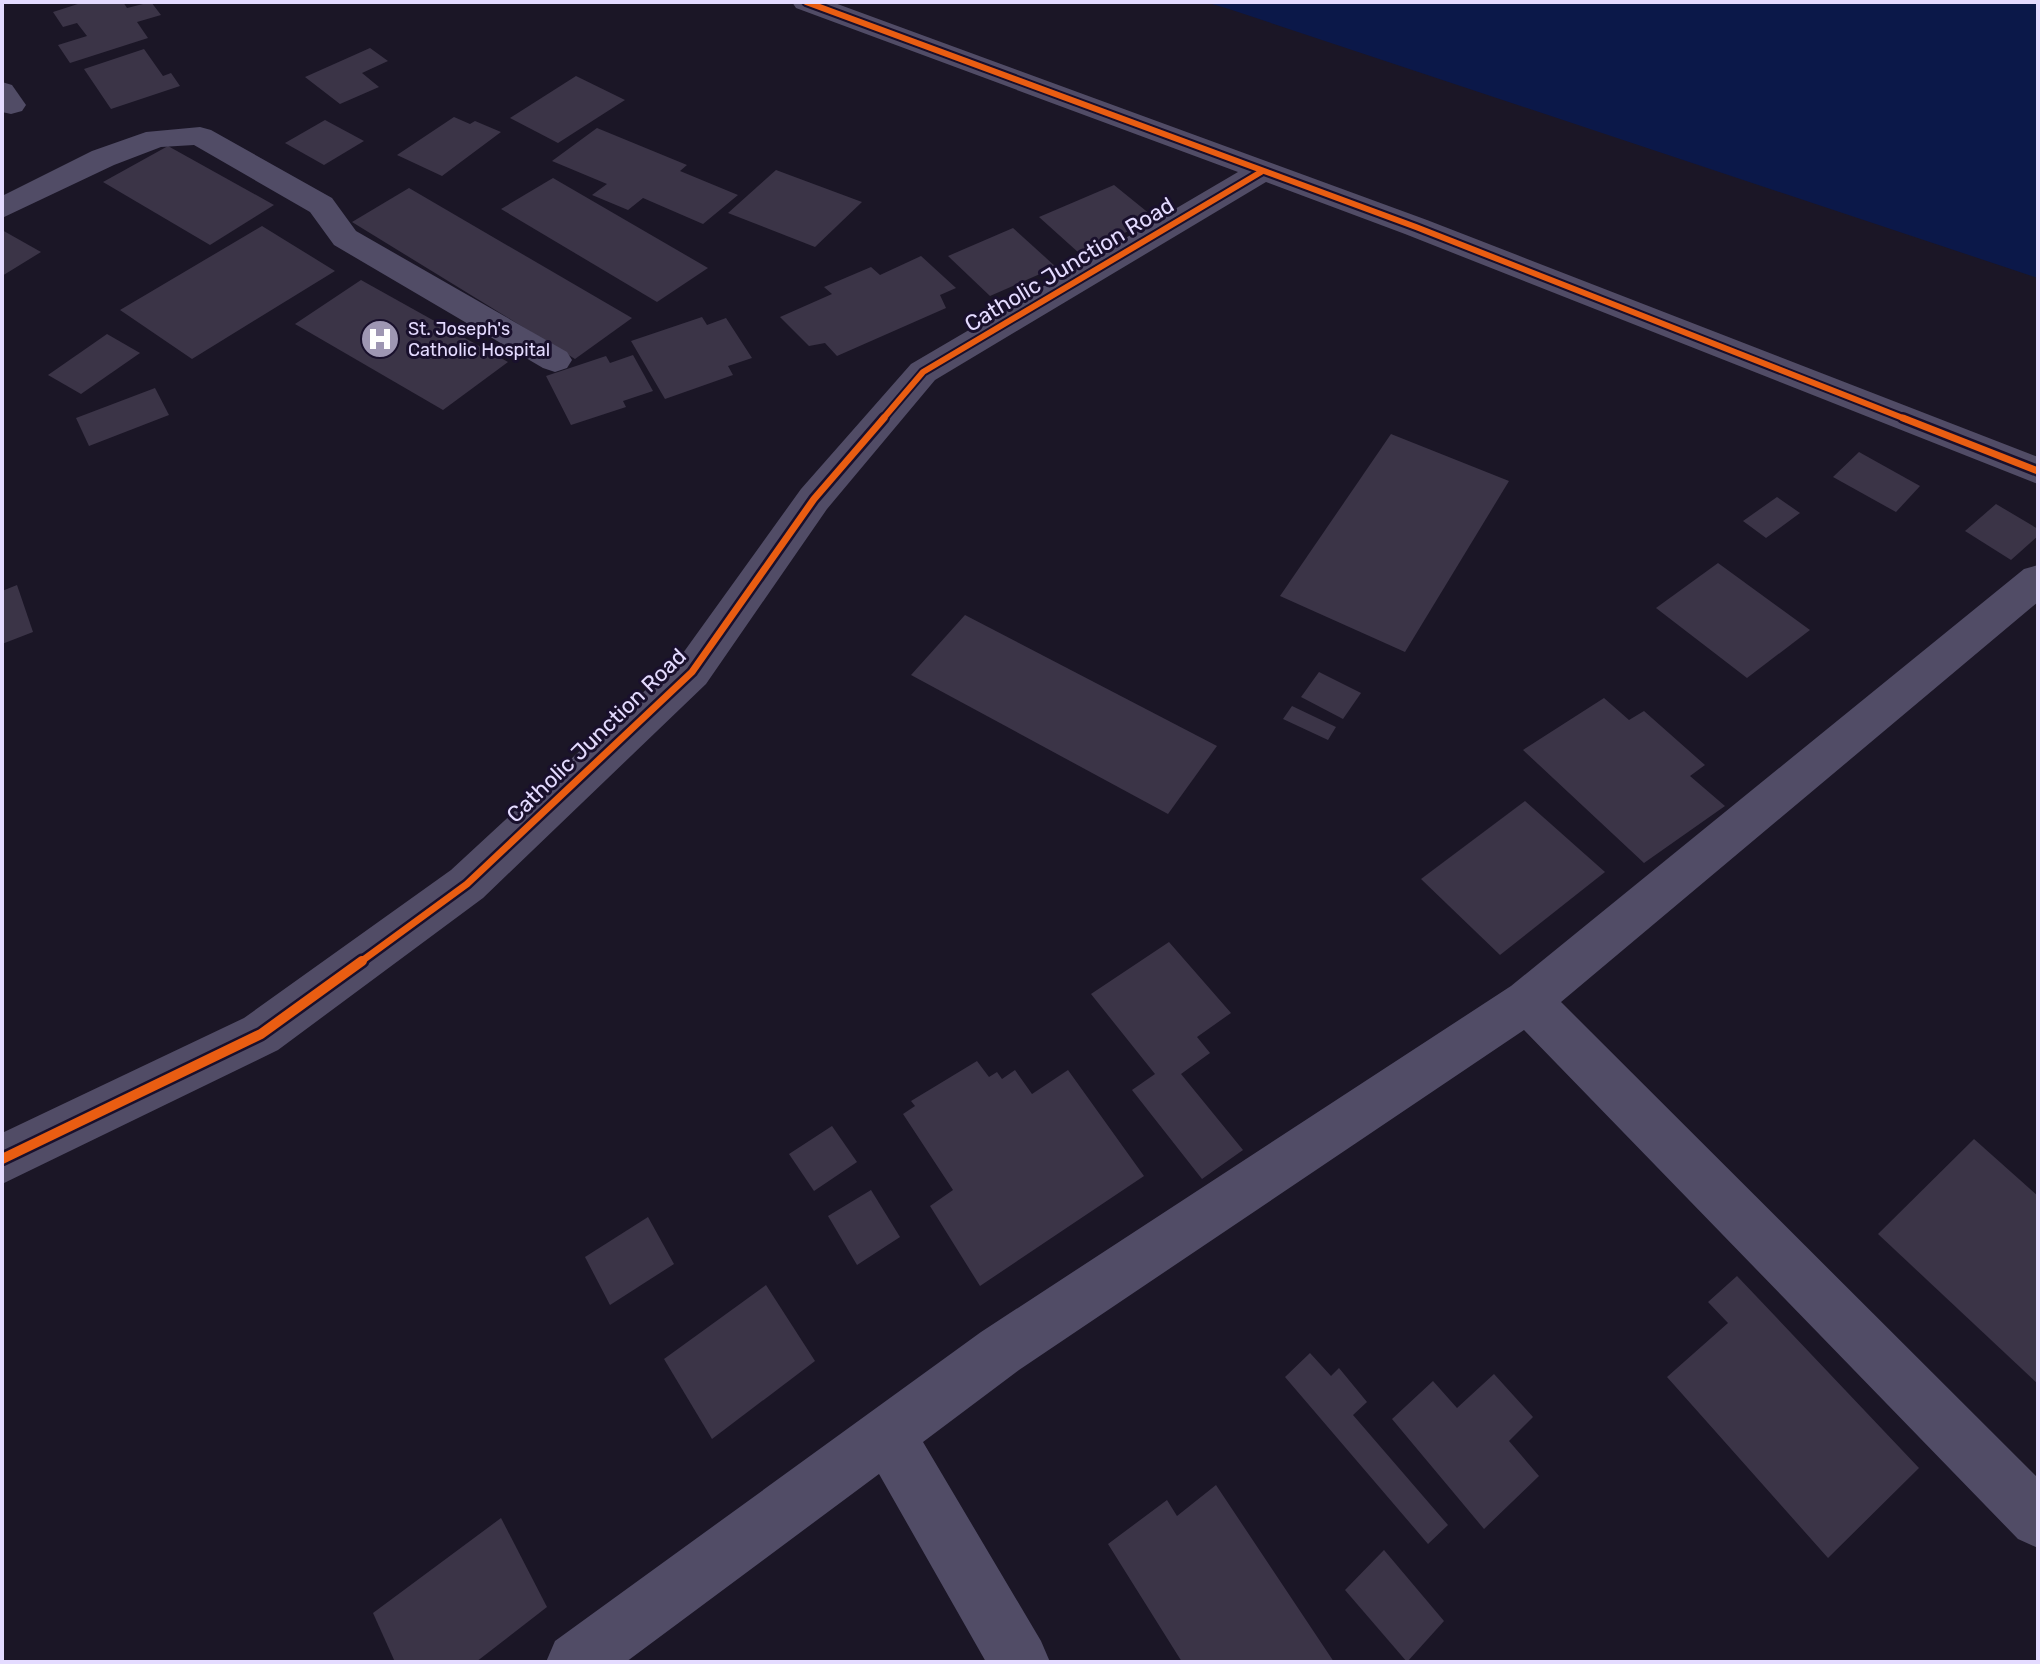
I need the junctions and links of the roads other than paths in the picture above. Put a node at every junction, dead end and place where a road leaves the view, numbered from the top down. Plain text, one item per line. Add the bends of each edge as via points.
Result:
1 (806, 2) edge
2 (1261, 172) junction
3 (2, 208) edge
4 (555, 360) dead end
5 (2038, 471) edge
6 (2038, 580) edge
7 (1528, 1001) junction
8 (2, 1159) edge
9 (887, 1435) junction
10 (2038, 1519) edge
11 (576, 1662) edge
12 (1020, 1662) edge

1 - 2 street
2 - 5 street via 1416,227
2 - 8 street, Catholic Junction Road via 923,372 814,499 692,672 467,884 261,1034
3 - 4 street via 157,138 200,136 321,205 345,238
6 - 7 street
7 - 9 street via 1000,1351
7 - 10 street
9 - 11 street
9 - 12 street

